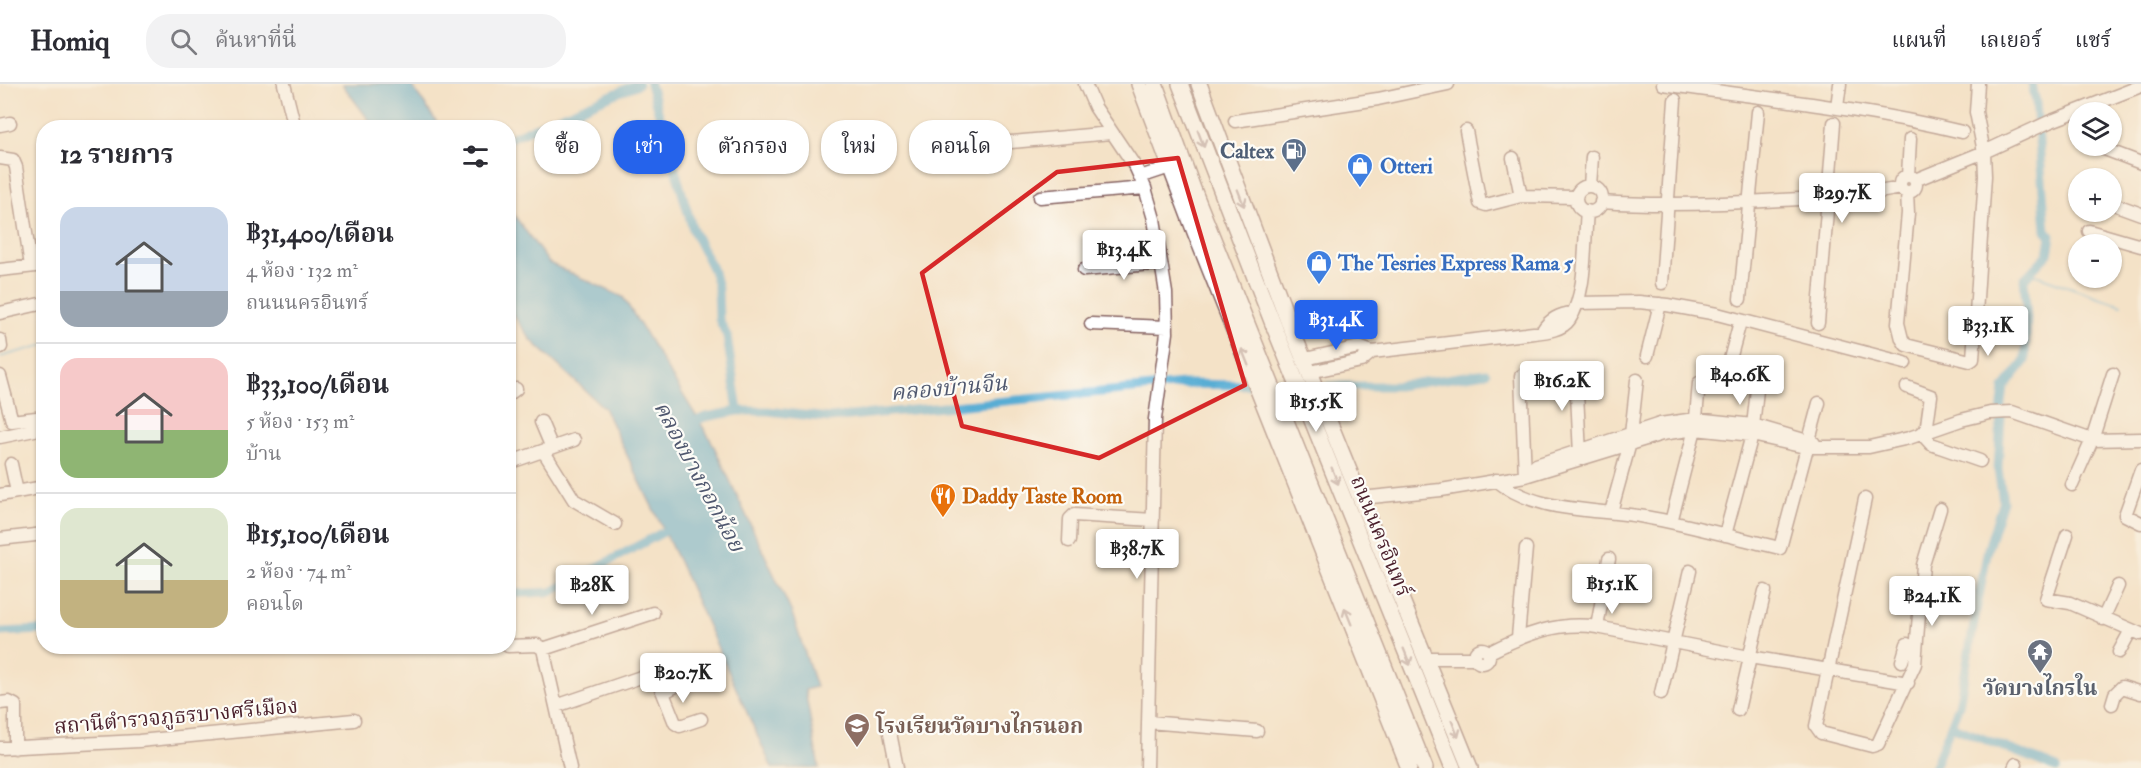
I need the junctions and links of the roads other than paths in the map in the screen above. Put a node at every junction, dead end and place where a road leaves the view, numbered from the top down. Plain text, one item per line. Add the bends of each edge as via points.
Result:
1 (284, 84) edge
2 (1085, 84) edge
3 (1139, 84) edge
4 (1155, 84) edge
5 (1180, 84) edge
6 (1198, 84) edge
7 (1448, 84) edge
8 (1664, 84) edge
9 (1840, 84) edge
10 (1978, 84) edge
11 (2141, 86) edge
12 (1675, 100) dead end
13 (1837, 107) junction
14 (1758, 112) dead end
15 (294, 120) edge
16 (1236, 121) dead end
17 (1834, 123) dead end
18 (1466, 131) dead end
19 (1962, 132) dead end
20 (1111, 134) junction
21 (1911, 139) dead end
22 (1012, 142) edge
23 (1984, 152) junction
24 (2122, 156) edge
25 (1592, 157) dead end
26 (0, 158) edge
27 (1513, 158) dead end
28 (2141, 163) edge
29 (1170, 167) junction
30 (1911, 178) junction
31 (1143, 183) junction
32 (1590, 186) junction
33 (1904, 190) junction
34 (1521, 196) junction
35 (1040, 197) dead end
36 (1576, 197) junction
37 (1829, 198) junction
38 (1601, 202) junction
39 (1749, 202) junction
40 (1668, 206) junction
41 (2122, 207) edge
42 (1587, 211) junction
43 (2141, 214) edge
44 (2089, 231) dead end
45 (1195, 232) junction
46 (1237, 233) junction
47 (2141, 246) edge
48 (36, 261) edge
49 (1161, 263) junction
50 (36, 266) edge
51 (0, 270) edge
52 (1084, 270) dead end
53 (1662, 283) dead end
54 (1236, 296) junction
55 (1740, 299) dead end
56 (1660, 304) junction
57 (36, 305) edge
58 (1575, 308) junction
59 (0, 313) edge
60 (1740, 322) junction
61 (1289, 323) junction
62 (1818, 323) dead end
63 (1091, 324) dead end
64 (1167, 327) junction
65 (1647, 356) dead end
66 (1729, 363) dead end
67 (1905, 363) dead end
68 (1307, 365) junction
69 (1576, 373) dead end
70 (2113, 374) dead end
71 (0, 376) edge
72 (1521, 376) dead end
73 (1637, 380) dead end
74 (1699, 383) dead end
75 (1906, 387) dead end
76 (1757, 390) dead end
77 (1819, 403) dead end
78 (36, 418) edge
79 (541, 422) dead end
80 (1695, 424) junction
81 (36, 430) edge
82 (1753, 430) junction
83 (1924, 433) junction
84 (0, 437) edge
85 (1631, 438) junction
86 (2141, 439) edge
87 (574, 440) dead end
88 (2092, 440) junction
89 (1806, 443) junction
90 (548, 450) junction
91 (1580, 454) junction
92 (516, 460) edge
93 (1980, 461) dead end
94 (11, 464) dead end
95 (2141, 470) edge
96 (1524, 472) junction
97 (1496, 480) junction
98 (2072, 485) dead end
99 (36, 488) edge
100 (17, 492) junction
101 (0, 495) edge
102 (1361, 498) junction
103 (1865, 499) dead end
104 (1940, 509) dead end
105 (1611, 512) junction
106 (1153, 520) junction
107 (1671, 522) junction
108 (615, 524) dead end
109 (2141, 524) edge
110 (36, 535) edge
111 (1725, 535) junction
112 (2067, 535) dead end
113 (0, 539) edge
114 (1069, 541) dead end
115 (1526, 549) dead end
116 (1609, 559) dead end
117 (1690, 571) dead end
118 (2118, 586) dead end
119 (1765, 591) dead end
120 (653, 613) dead end
121 (2103, 619) junction
122 (1597, 627) junction
123 (2136, 632) edge
124 (1518, 637) junction
125 (1673, 643) junction
126 (1908, 644) junction
127 (516, 646) edge
128 (543, 649) junction
129 (2118, 652) dead end
130 (1750, 656) junction
131 (1426, 658) junction
132 (1902, 661) dead end
133 (1827, 669) junction
134 (683, 682) dead end
135 (1908, 683) junction
136 (663, 693) junction
137 (1661, 693) dead end
138 (2141, 693) edge
139 (0, 703) edge
140 (2112, 704) dead end
141 (556, 706) junction
142 (1738, 710) dead end
143 (702, 719) dead end
144 (354, 720) dead end
145 (1149, 722) junction
146 (889, 728) dead end
147 (1257, 731) dead end
148 (0, 748) edge
149 (15, 748) junction
150 (570, 768) edge
151 (897, 768) edge
152 (1147, 768) edge
153 (1409, 768) edge
154 (1425, 768) edge
155 (1453, 768) edge
156 (1470, 768) edge

1 - 15 street
2 - 20 street
3 - 29 main road
4 - 54 main road
5 -> 46 main road, ถนนนครอินทร์
6 -> 61 main road, ถนนนครอินทร์
7 - 16 street
8 - 13 street
9 - 13 street
10 - 23 street via 1976,112
11 - 23 street
12 - 40 street
13 - 19 street
14 - 39 street
17 - 37 street
18 - 34 street via 1480,203
20 - 22 street
20 - 31 street
21 - 30 street
23 - 30 street
23 - 33 street via 1983,218 1970,362 1906,345 1902,339 1898,312 1908,213
24 - 28 street
25 - 32 street
26 - 48 street via 13,160 16,166
27 - 34 street
29 - 31 street
29 - 45 main road
30 - 33 street via 1901,179
31 - 35 street
31 - 49 street
32 - 36 street via 1581,189
32 - 38 street via 1599,191
33 - 37 street
34 - 36 street
36 - 42 street via 1579,207
37 - 39 street
37 - 62 street
38 - 40 street
38 - 42 street via 1596,209
39 - 40 street
39 - 55 street
40 - 53 street
41 - 43 street
42 - 58 street
44 - 47 street
45 - 54 main road
153 -> 45 main road
46 - 61 main road
46 -> 155 main road, ถนนนครอินทร์
49 - 52 street
49 - 64 street
50 - 51 street
54 - 154 main road
56 - 58 street
56 - 60 street
56 - 65 street
57 - 59 street
58 - 68 street via 1547,323 1543,330 1526,334 1372,352 1359,347
60 - 66 street
60 - 67 street
61 - 68 main road, ถนนนครอินทร์
63 - 64 street
64 - 106 street via 1155,419
68 - 102 main road, ถนนนครอินทร์
69 - 91 street
70 - 88 street
71 - 78 street via 12,422
72 - 96 street
73 - 85 street
74 - 80 street
75 - 83 street via 1931,396
76 - 82 street
77 - 89 street
79 - 90 street
80 - 82 street
80 - 85 street via 1660,424
80 - 107 street
81 - 84 street
82 - 89 street
82 - 111 street
83 - 88 street via 1990,413 2012,412
83 - 89 street via 1869,447
83 - 93 street via 1931,444
85 - 91 street
85 - 105 street
86 - 88 street
87 - 90 street
88 - 98 street
89 - 111 street via 1780,548
90 - 92 street
90 - 108 street via 574,500
91 - 96 street
94 - 100 street
95 - 109 street via 2125,515
96 - 97 street
97 - 102 street
97 - 105 street via 1537,504
99 - 100 street
100 - 101 street
102 - 131 main road, ถนนนครอินทร์
103 - 133 street
104 - 126 street via 1923,565
105 - 107 street
106 - 114 street via 1074,515 1070,519
106 - 145 street
107 - 111 street
110 - 113 street
112 - 121 street via 2046,598 2070,603
115 - 124 street
116 - 122 street
117 - 125 street
118 - 121 street
119 - 130 street
120 - 128 street
121 - 123 street
122 - 124 street via 1556,627
122 - 125 street
123 - 129 street
124 - 131 street via 1488,653 1479,649 1475,658
125 - 130 street
125 - 137 street
126 - 132 street
126 - 135 street via 1915,664
127 - 128 street via 537,645
128 - 141 street
130 - 133 street
130 - 142 street
131 -> 156 main road, ถนนนครอินทร์
133 - 135 street
133 - 135 street via 1818,730 1872,746 1878,744
134 - 136 street
136 - 141 street via 656,677 651,675
136 - 143 street via 675,723 680,726
138 - 140 street via 2122,687
139 - 149 street via 15,705
141 - 150 street
144 - 149 street, สถานีตำรวจภูธรบางศรีเมือง via 139,741
145 - 147 street
145 - 152 street
146 - 151 street
148 - 149 street, สถานีตำรวจภูธรบางศรีเมือง

